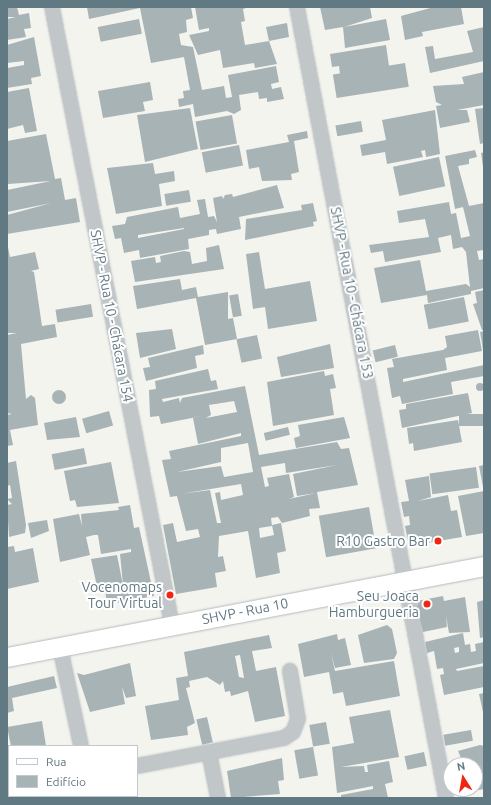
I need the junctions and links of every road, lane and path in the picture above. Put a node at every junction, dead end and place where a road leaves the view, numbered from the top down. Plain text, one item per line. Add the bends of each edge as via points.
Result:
1 (52, 7) edge
2 (297, 7) edge
3 (484, 566) edge
4 (406, 580) junction
5 (172, 625) junction
6 (60, 647) junction
7 (7, 658) edge
8 (290, 671) dead end
9 (81, 745) edge
10 (209, 752) junction
11 (138, 766) edge
12 (218, 798) edge
13 (446, 798) edge

1 - 5 street, SHVP - Rua 10 - Chácara 154
2 - 4 street, SHVP - Rua 10 - Chácara 153
3 - 4 street, SHVP - Rua 10
4 - 5 street, SHVP - Rua 10
4 - 13 street, SHVP - Rua 10 - Chácara 153
5 - 6 street, SHVP - Rua 10
6 - 7 street, SHVP - Rua 10
6 - 9 street
8 - 10 street via 298,719 293,732 284,738
10 - 11 street
10 - 12 street

